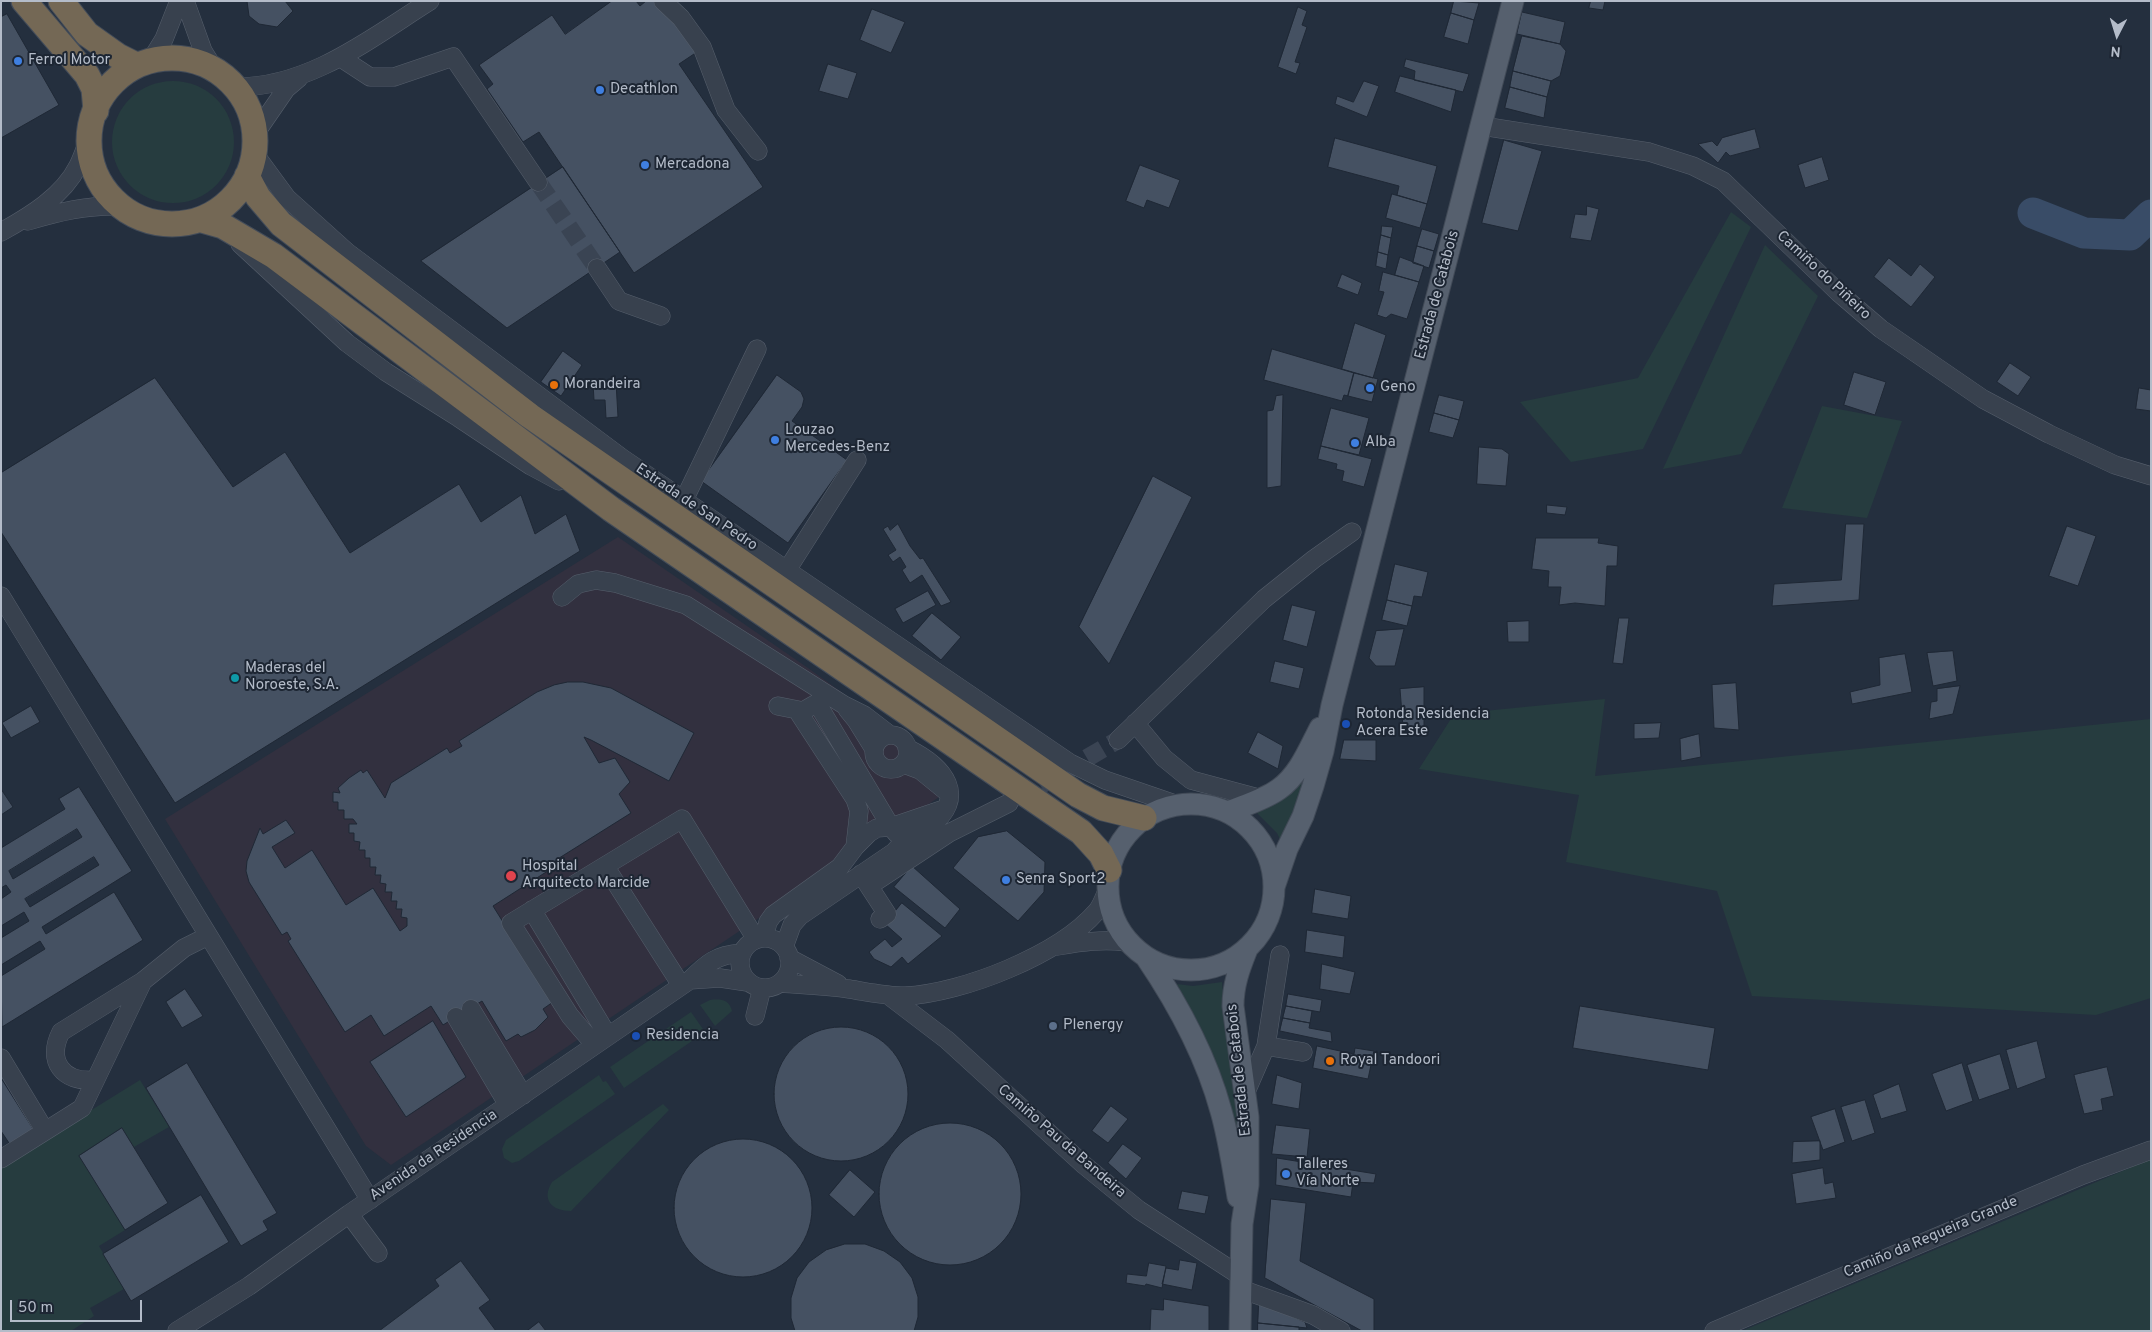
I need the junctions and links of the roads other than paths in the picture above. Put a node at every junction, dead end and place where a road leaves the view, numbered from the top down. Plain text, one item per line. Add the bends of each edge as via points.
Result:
1 (24, 1) edge
2 (60, 1) edge
3 (179, 1) edge
4 (185, 1) edge
5 (430, 1) edge
6 (663, 1) edge
7 (1513, 1) edge
8 (341, 58) junction
9 (144, 62) junction
10 (215, 70) junction
11 (304, 74) junction
12 (237, 87) junction
13 (96, 111) junction
14 (1482, 126) junction
15 (90, 136) junction
16 (758, 152) dead end
17 (252, 154) junction
18 (538, 182) tunnel mouth
19 (119, 206) junction
20 (212, 223) junction
21 (7, 229) edge
22 (596, 268) tunnel mouth
23 (661, 316) dead end
24 (757, 349) dead end
25 (857, 460) dead end
26 (2151, 476) edge
27 (684, 500) junction
28 (1352, 532) dead end
29 (786, 570) junction
30 (1, 596) edge
31 (562, 597) dead end
32 (844, 705) junction
33 (1332, 705) junction
34 (778, 706) dead end
35 (808, 706) junction
36 (1135, 723) junction
37 (890, 735) junction
38 (1118, 740) tunnel mouth
39 (874, 749) junction
40 (906, 756) junction
41 (1262, 799) junction
42 (948, 801) junction
43 (1009, 803) tunnel mouth
44 (1178, 805) junction
45 (1228, 812) junction
46 (1135, 816) junction
47 (891, 827) junction
48 (869, 833) junction
49 (898, 846) junction
50 (855, 847) junction
51 (605, 866) junction
52 (1106, 872) junction
53 (868, 878) junction
54 (1274, 888) junction
55 (532, 910) junction
56 (880, 919) dead end
57 (208, 936) junction
58 (760, 938) junction
59 (1126, 942) junction
60 (1051, 948) junction
61 (1248, 949) junction
62 (787, 952) junction
63 (741, 953) junction
64 (1280, 955) dead end
65 (1146, 957) junction
66 (143, 982) junction
67 (685, 982) junction
68 (781, 983) junction
69 (754, 985) junction
70 (848, 989) junction
71 (888, 995) junction
72 (755, 1016) dead end
73 (602, 1041) junction
74 (1266, 1046) junction
75 (1303, 1052) dead end
76 (1, 1058) edge
77 (95, 1080) junction
78 (1246, 1092) junction
79 (523, 1095) junction
80 (508, 1105) junction
81 (45, 1131) junction
82 (2151, 1150) edge
83 (1, 1159) edge
84 (370, 1200) junction
85 (349, 1214) junction
86 (1242, 1224) junction
87 (378, 1254) dead end
88 (1241, 1283) junction
89 (177, 1331) edge
90 (1240, 1331) edge
91 (1341, 1331) edge
92 (1714, 1331) edge

1 - 13 highway via 87,74 94,89
2 - 9 highway via 87,34 118,56
3 - 9 street via 164,39
4 - 10 street via 203,51
5 - 8 street
6 - 16 street via 681,18 702,47 726,110
7 - 14 main road, Estrada de Catabois
8 - 11 street
8 - 18 street via 370,77 394,77 453,57
9 - 10 highway via 178,59 197,62
9 - 13 highway via 116,80
10 - 12 highway
11 - 12 street via 257,87
11 - 17 street via 286,89
12 - 17 highway via 252,114
13 - 15 highway
14 - 26 street, Camiño do Piñeiro via 1649,152 1693,166 1723,181 1881,329 1983,399 2115,465
14 - 33 main road, Estrada de Catabois
15 - 19 highway via 95,174
15 - 21 street via 78,166 66,184 36,211
17 - 20 highway via 234,197
17 - 27 street, Estrada de San Pedro via 287,198 346,252 622,458
17 - 46 highway via 258,197 281,224 530,416 1078,795 1103,808
19 - 20 highway via 138,218 162,224
19 - 21 street via 70,209
20 - 52 highway via 274,256 611,509 1081,832
22 - 23 street via 619,301
24 - 27 street
25 - 29 street
27 - 29 street, Estrada de San Pedro
28 - 36 street via 1264,599
29 - 44 street, Estrada de San Pedro via 1070,763 1105,780
30 - 57 street
31 - 32 street via 578,584 596,580 686,606 793,676
32 - 37 street via 864,714
32 - 39 street
33 - 41 main road, Estrada de Catabois via 1300,766 1279,789
33 - 54 main road, Estrada de Catabois via 1313,786
34 - 35 street
35 - 47 street
35 - 48 street via 862,795 867,807
35 - 50 street via 855,800 858,811
36 - 38 street
36 - 41 street via 1164,758 1191,780
37 - 39 street via 880,739
37 - 40 street via 901,739
39 - 40 street via 876,760 883,768 894,769
40 - 42 street via 937,766 944,775
41 - 45 main road, Estrada de Catabois
42 - 47 street
42 - 49 street via 936,821
43 - 53 street
44 - 45 main road, Estrada de Catabois via 1206,806
44 - 46 main road, Estrada de Catabois
45 - 54 main road, Estrada de Catabois via 1249,828 1263,846 1271,866
46 - 52 main road, Estrada de Catabois
47 - 48 street via 877,828
47 - 49 street via 896,831
48 - 50 street
49 - 53 street
50 - 58 street via 833,873 773,915
51 - 55 street
51 - 58 street via 682,819
51 - 67 street
52 - 59 main road, Estrada de Catabois via 1113,918
52 - 60 street via 1098,909 1085,924
53 - 56 street via 887,914
53 - 62 street via 800,916 792,925
54 - 61 main road, Estrada de Catabois via 1268,917
55 - 73 street
55 - 73 street via 511,923 570,1016
57 - 66 street via 184,948
57 - 84 street
58 - 62 street via 772,939
58 - 63 street via 748,944
59 - 60 street via 1090,940
59 - 65 main road, Estrada de Catabois
60 - 71 street via 991,976 952,989 907,996
61 - 65 main road, Estrada de Catabois via 1228,962 1205,970 1182,970 1158,964
61 - 78 main road, Estrada de Catabois via 1233,990
62 - 68 street via 790,966
62 - 70 street
63 - 67 street, Avenida da Residencia via 714,959
63 - 69 street via 741,972
64 - 74 street
65 - 86 main road, Estrada de Catabois via 1166,986 1208,1071 1228,1141
66 - 77 street
66 - 77 street via 61,1032 56,1042 55,1057 61,1069 80,1082
67 - 69 street via 720,978
67 - 73 street, Avenida da Residencia
68 - 69 street via 770,987
68 - 70 street
69 - 72 street
70 - 71 street
71 - 88 street, Camiño Pau da Bandeira via 947,1040 1139,1210
73 - 79 street, Avenida da Residencia
74 - 75 street
74 - 78 street
76 - 81 street
77 - 81 street via 82,1108
78 - 86 main road, Estrada de Catabois via 1248,1185
79 - 80 street, Avenida da Residencia
79 - 80 street via 463,1013
80 - 84 street, Avenida da Residencia
81 - 83 street
82 - 92 street, Camiño da Regueira Grande via 2065,1182
84 - 85 street, Avenida da Residencia
85 - 87 street
85 - 89 street, Avenida da Residencia via 249,1286
86 - 88 main road, Estrada de Catabois
88 - 90 main road, Estrada de Catabois
88 - 91 street, Camiño Pau da Bandeira

